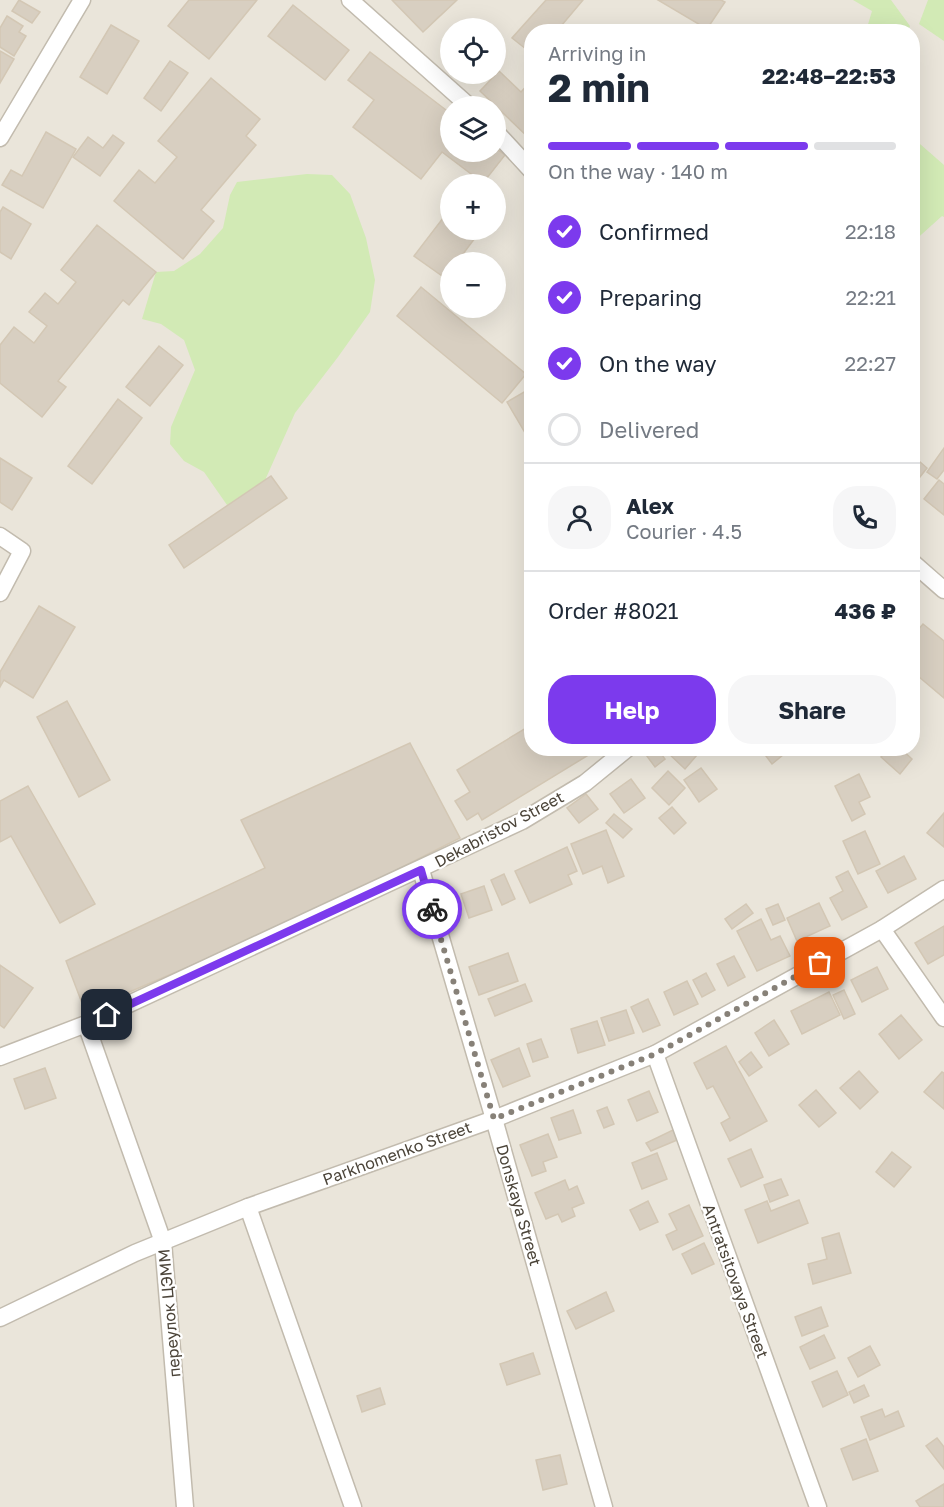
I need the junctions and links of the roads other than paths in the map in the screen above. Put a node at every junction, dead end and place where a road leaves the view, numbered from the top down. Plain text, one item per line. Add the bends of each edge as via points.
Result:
1 (82, 0) edge
2 (350, 0) edge
3 (458, 96) edge
4 (0, 138) edge
5 (506, 143) edge
6 (524, 162) edge
7 (0, 536) edge
8 (920, 569) edge
9 (944, 590) edge
10 (0, 593) edge
11 (618, 756) edge
12 (421, 870) junction
13 (944, 889) edge
14 (882, 928) junction
15 (944, 1018) edge
16 (86, 1024) junction
17 (3, 1052) edge
18 (655, 1054) junction
19 (494, 1119) junction
20 (248, 1207) junction
21 (163, 1242) junction
22 (0, 1318) edge
23 (185, 1507) edge
24 (353, 1507) edge
25 (604, 1507) edge
26 (818, 1507) edge

1 - 4 street
2 - 3 street
5 - 6 street
7 - 10 street via 22,551
8 - 9 street
11 - 12 street, Dekabristov Street via 585,783 522,821
12 - 16 street, Dekabristov Street
12 - 19 street, Donskaya Street
13 - 14 street, Parkhomenko Street
14 - 15 street
14 - 18 street, Parkhomenko Street
16 - 17 street, Dekabristov Street
16 - 21 street, переулок ЦЭММ
18 - 19 street, Parkhomenko Street
18 - 26 street, Antratsitovaya Street
19 - 20 street, Parkhomenko Street
19 - 25 street, Donskaya Street
20 - 21 street, Parkhomenko Street
20 - 24 street
21 - 22 street, Parkhomenko Street
21 - 23 street, переулок ЦЭММ

